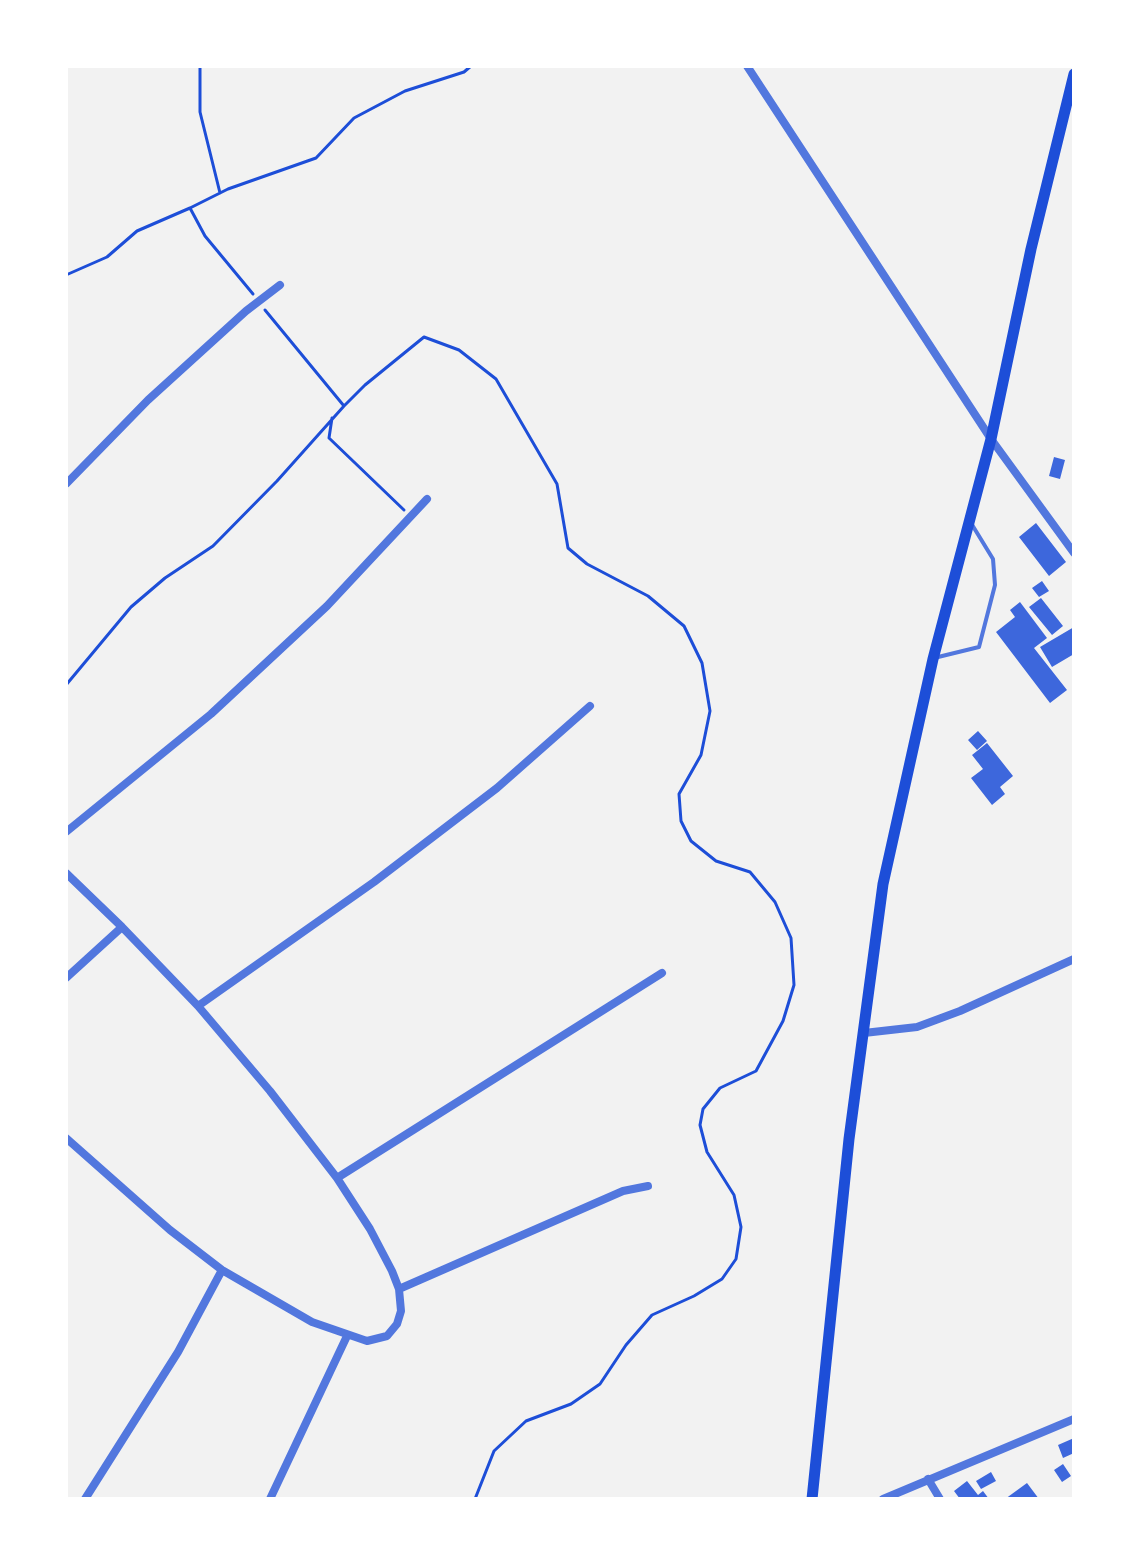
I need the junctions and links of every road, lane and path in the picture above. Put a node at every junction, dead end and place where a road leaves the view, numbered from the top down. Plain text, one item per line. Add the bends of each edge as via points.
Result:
1 (200, 66) edge
2 (471, 66) edge
3 (747, 66) edge
4 (1074, 74) edge
5 (220, 193) junction
6 (190, 208) junction
7 (66, 275) edge
8 (280, 285) dead end
9 (259, 302) junction
10 (344, 406) junction
11 (332, 418) junction
12 (991, 439) junction
13 (66, 484) edge
14 (427, 499) dead end
15 (411, 516) junction
16 (969, 521) junction
17 (1074, 553) edge
18 (933, 659) junction
19 (66, 685) edge
20 (590, 706) dead end
21 (66, 832) edge
22 (66, 873) edge
23 (122, 927) junction
24 (1074, 959) edge
25 (662, 973) dead end
26 (66, 978) edge
27 (198, 1006) junction
28 (864, 1033) junction
29 (66, 1138) edge
30 (337, 1178) junction
31 (648, 1186) dead end
32 (222, 1270) junction
33 (399, 1289) junction
34 (347, 1336) junction
35 (1074, 1419) edge
36 (928, 1479) junction
37 (85, 1499) edge
38 (270, 1499) edge
39 (475, 1499) edge
40 (812, 1499) edge
41 (883, 1499) edge
42 (940, 1499) edge

1 - 5 path via 200,112
2 - 5 path via 354,118 316,158
3 - 12 street
4 - 12 main road
5 - 6 path
6 - 7 path via 137,231 107,257
6 - 9 path via 205,236
8 - 9 street
9 - 10 path
9 - 13 street via 148,400
10 - 11 path
10 - 39 path via 424,337 459,350 496,379 557,484 568,548 648,596 684,626 702,663 710,711 701,755 679,794 681,821 691,841 716,861 750,872 775,902 791,938 794,985 783,1021 756,1071 720,1088 703,1109 700,1125 707,1152 734,1195 741,1227 736,1259 722,1279 652,1315 600,1384 571,1404 526,1421 494,1451
11 - 15 path via 329,438
11 - 19 path via 213,546 131,607
12 - 16 main road
12 - 17 street
14 - 15 street
15 - 21 street via 327,606 211,714
16 - 18 main road
16 - 18 lane via 993,559 995,585 979,647
18 - 28 main road via 883,884
20 - 27 street via 497,788
22 - 23 street
23 - 26 street
23 - 27 street
24 - 28 street via 917,1027
25 - 30 street
27 - 30 street
28 - 40 main road
29 - 32 street
30 - 33 street
31 - 33 street via 623,1191
32 - 34 street
32 - 37 street via 178,1352
33 - 34 street via 401,1311 387,1336 367,1341
34 - 38 street
35 - 36 street
36 - 41 street
36 - 42 street

